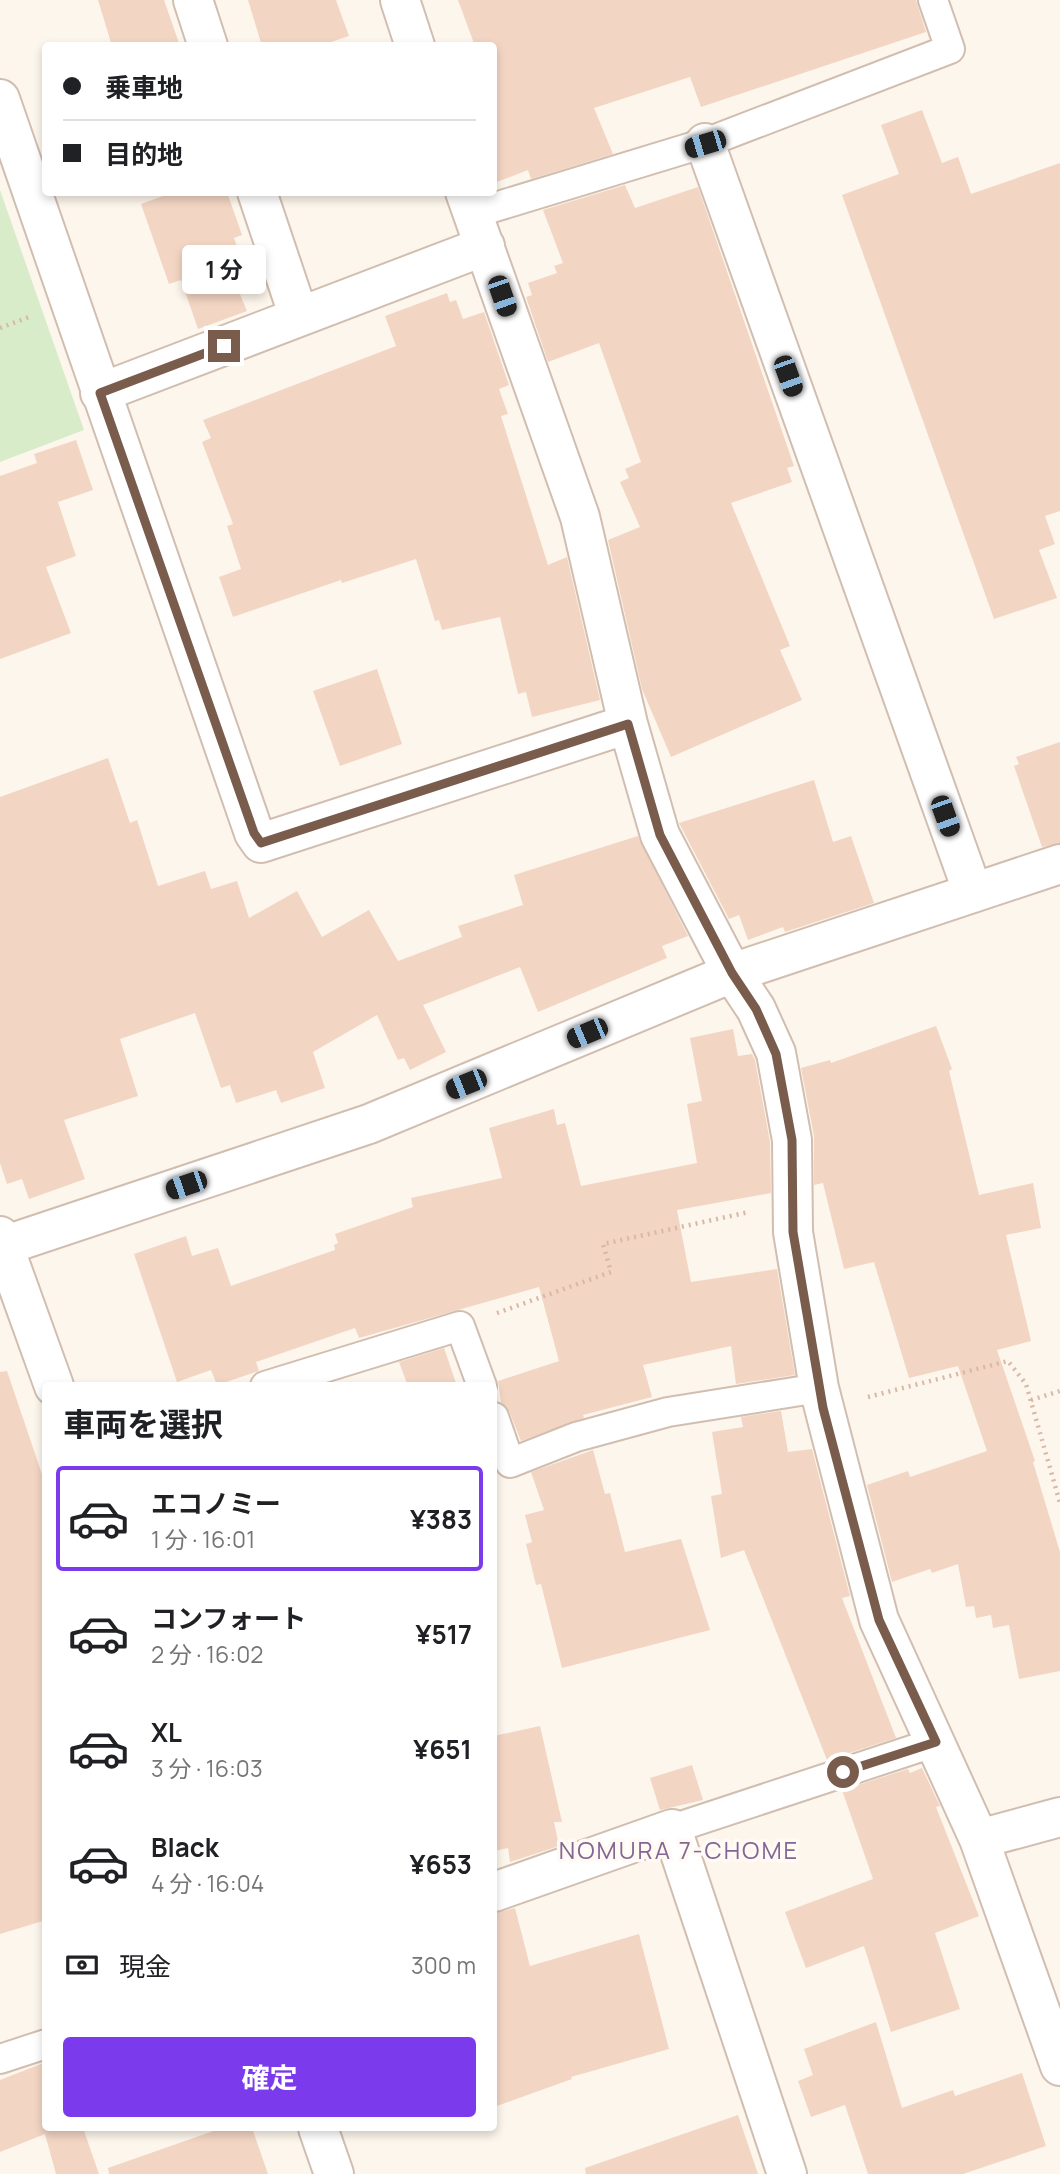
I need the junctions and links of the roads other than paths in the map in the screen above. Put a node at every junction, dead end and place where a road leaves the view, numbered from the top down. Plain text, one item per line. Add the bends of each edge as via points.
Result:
1 (193, 0) edge
2 (400, 0) edge
3 (933, 0) edge
4 (207, 42) edge
5 (414, 42) edge
6 (0, 99) edge
7 (705, 144) junction
8 (258, 196) edge
9 (474, 218) edge
10 (299, 317) junction
11 (100, 393) junction
12 (628, 724) junction
13 (1060, 864) edge
14 (973, 893) junction
15 (732, 973) junction
16 (1, 1243) edge
17 (53, 1382) edge
18 (277, 1382) edge
19 (481, 1382) edge
20 (821, 1398) junction
21 (497, 1426) edge
22 (936, 1742) junction
23 (1060, 1817) edge
24 (672, 1829) junction
25 (979, 1839) junction
26 (497, 1891) edge
27 (42, 2045) edge
28 (0, 2059) edge
29 (1060, 2066) edge
30 (319, 2131) edge
31 (334, 2174) edge
32 (787, 2174) edge

1 - 4 street
2 - 5 street
3 - 7 lane via 950,49
6 - 11 street
7 - 9 lane
7 - 14 street
8 - 10 street
9 - 10 street
9 - 12 street via 580,517
10 - 11 street
11 - 12 street via 261,843
12 - 15 street via 660,835
13 - 14 street
14 - 15 street
15 - 16 street via 369,1124
15 - 20 street via 756,1009 776,1054 792,1140 793,1232
16 - 17 street
18 - 19 lane via 460,1326
20 - 21 lane via 668,1412 576,1437 510,1463
20 - 22 street via 879,1620
22 - 24 lane
22 - 25 street
23 - 25 street
24 - 26 street
24 - 32 street
25 - 29 street
27 - 28 lane
30 - 31 street

